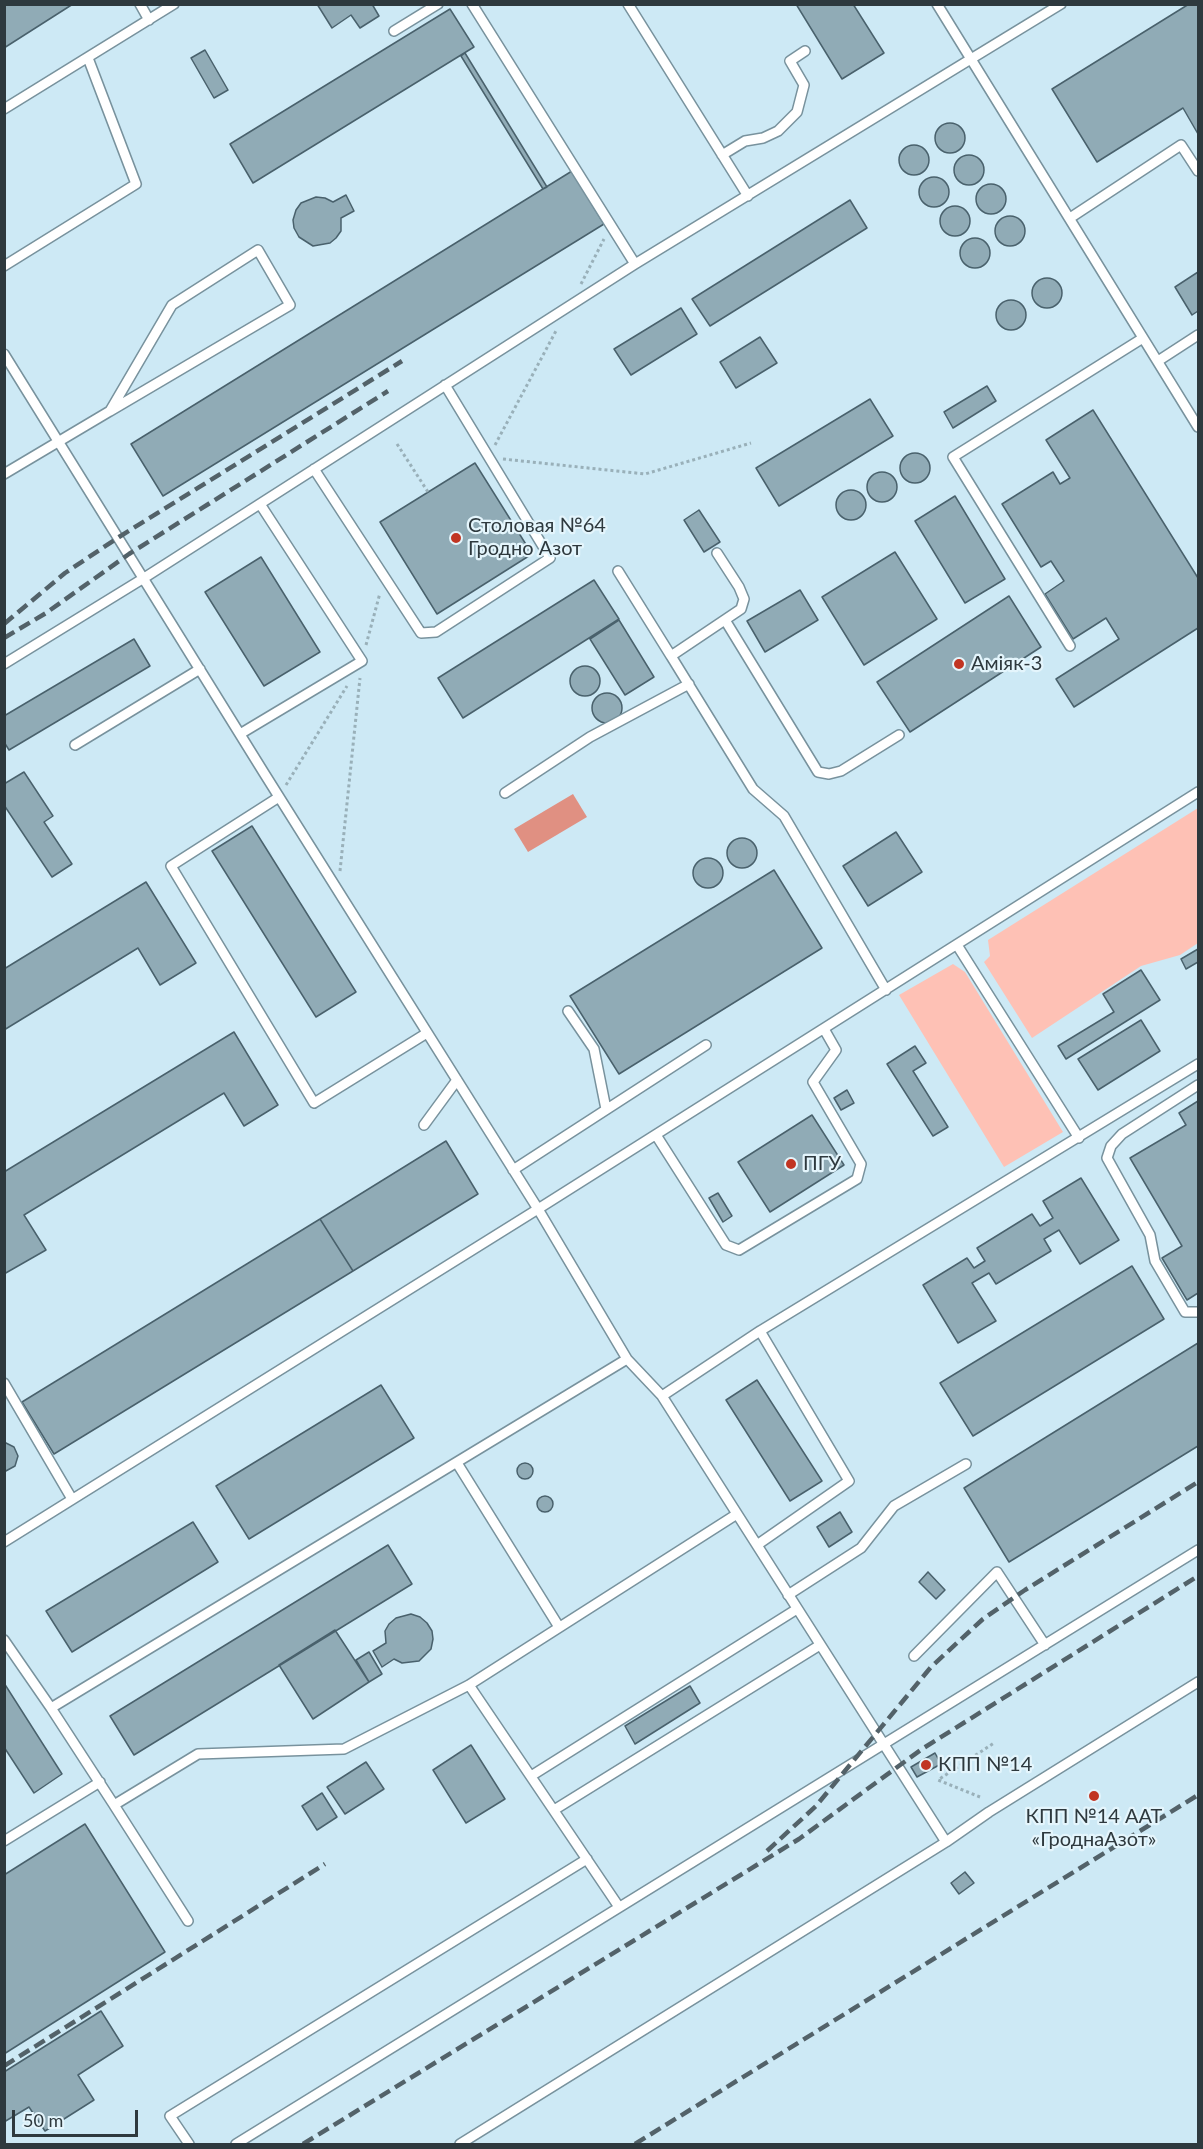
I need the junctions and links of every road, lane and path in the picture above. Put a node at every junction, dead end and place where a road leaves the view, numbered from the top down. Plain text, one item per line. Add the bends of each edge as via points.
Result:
1 (140, 4) edge
2 (174, 4) edge
3 (438, 4) edge
4 (472, 4) edge
5 (628, 4) edge
6 (937, 4) edge
7 (1061, 4) edge
8 (150, 20) junction
9 (394, 31) dead end
10 (805, 51) dead end
11 (88, 58) junction
12 (972, 60) junction
13 (4, 109) edge
14 (722, 155) junction
15 (1198, 171) edge
16 (748, 196) junction
17 (1070, 218) junction
18 (635, 264) junction
19 (4, 266) edge
20 (1198, 335) edge
21 (1143, 338) junction
22 (546, 351) dead end
23 (4, 354) edge
24 (1158, 362) junction
25 (445, 385) junction
26 (110, 411) junction
27 (1198, 428) edge
28 (59, 441) junction
29 (751, 443) dead end
30 (397, 444) dead end
31 (489, 457) junction
32 (314, 469) junction
33 (4, 474) edge
34 (428, 492) dead end
35 (260, 504) junction
36 (717, 553) dead end
37 (618, 571) dead end
38 (144, 578) junction
39 (724, 620) junction
40 (1070, 646) dead end
41 (671, 656) junction
42 (362, 661) junction
43 (4, 664) edge
44 (200, 669) junction
45 (689, 684) junction
46 (240, 734) junction
47 (899, 735) dead end
48 (75, 745) dead end
49 (1198, 792) edge
50 (505, 793) dead end
51 (279, 797) junction
52 (338, 891) junction
53 (957, 945) junction
54 (886, 990) junction
55 (568, 1011) dead end
56 (824, 1029) junction
57 (427, 1034) junction
58 (706, 1045) dead end
59 (1198, 1064) edge
60 (457, 1080) junction
61 (1198, 1085) edge
62 (606, 1109) junction
63 (424, 1125) dead end
64 (656, 1135) junction
65 (1079, 1138) junction
66 (513, 1170) junction
67 (538, 1209) junction
68 (1198, 1312) edge
69 (760, 1331) junction
70 (627, 1359) junction
71 (4, 1383) edge
72 (662, 1396) junction
73 (457, 1463) junction
74 (966, 1464) dead end
75 (72, 1499) junction
76 (737, 1514) junction
77 (4, 1542) edge
78 (757, 1545) junction
79 (1198, 1550) edge
80 (789, 1595) junction
81 (797, 1609) junction
82 (559, 1627) junction
83 (4, 1640) edge
84 (820, 1645) junction
85 (1046, 1645) junction
86 (914, 1656) dead end
87 (1198, 1682) edge
88 (469, 1685) junction
89 (51, 1708) junction
90 (994, 1743) dead end
91 (884, 1744) junction
92 (531, 1776) junction
93 (100, 1782) junction
94 (980, 1797) dead end
95 (114, 1805) junction
96 (554, 1810) junction
97 (4, 1841) edge
98 (946, 1842) junction
99 (587, 1859) junction
100 (619, 1907) junction
101 (188, 1921) dead end
102 (189, 2145) edge
103 (236, 2145) edge
104 (460, 2145) edge

1 - 8 lane
2 - 8 lane
3 - 9 lane
4 - 18 lane
5 - 14 lane
6 - 12 lane
7 - 12 lane
8 - 11 lane
10 - 14 lane via 790,61 804,85 797,112 778,131 745,141
11 - 13 lane
11 - 19 lane via 136,184
12 - 16 lane
12 - 17 lane
14 - 16 lane
15 - 17 lane via 1181,145
16 - 18 lane
17 - 21 lane
18 - 25 lane
20 - 24 lane
21 - 24 lane
21 - 40 lane via 953,457
22 - 31 path
23 - 28 lane
24 - 27 lane
25 - 31 lane
25 - 32 lane
26 - 26 lane via 172,305 258,250 290,305
26 - 28 lane
28 - 33 lane
28 - 38 lane
29 - 31 path via 645,474
30 - 34 path
31 - 32 lane via 550,558 436,632 421,633
32 - 35 lane
35 - 38 lane
35 - 42 lane
36 - 39 lane via 744,599 741,609
37 - 41 lane
38 - 43 lane
38 - 44 lane
39 - 41 lane
39 - 47 lane via 818,772 842,771
41 - 45 lane
42 - 46 lane
42 - 52 path
44 - 46 lane
44 - 48 lane
45 - 50 lane via 590,737
45 - 54 lane via 753,789 784,816
46 - 51 lane
49 - 53 lane
51 - 52 lane
51 - 57 lane via 171,866 314,1103
52 - 57 lane
53 - 54 lane
53 - 65 lane
54 - 56 lane
55 - 62 lane via 594,1049
56 - 64 lane
56 - 64 lane via 836,1050 813,1082 861,1164 857,1179 739,1250 726,1245
57 - 60 lane
58 - 62 lane
59 - 65 lane
60 - 63 lane
60 - 66 lane
61 - 68 lane via 1122,1134 1107,1158 1150,1235 1155,1261 1185,1312
62 - 66 lane
64 - 67 lane
65 - 69 lane
66 - 67 lane
67 - 70 lane
67 - 75 lane
69 - 72 lane
69 - 78 lane via 849,1481
70 - 72 lane
70 - 73 lane
71 - 75 lane
72 - 76 lane
73 - 82 lane
73 - 89 lane
74 - 80 lane via 894,1506 861,1548
75 - 77 lane
76 - 78 lane
76 - 82 lane
78 - 80 lane
79 - 85 lane
80 - 81 lane
81 - 84 lane
81 - 92 lane
82 - 88 lane
83 - 89 lane
84 - 91 lane
84 - 96 lane
85 - 86 lane via 997,1572
85 - 91 lane
87 - 98 lane
88 - 92 lane
88 - 95 lane via 344,1749 198,1754
89 - 93 lane
90 - 94 path via 938,1780
91 - 98 lane
91 - 100 lane
92 - 96 lane
93 - 95 lane
93 - 97 lane
95 - 101 lane
96 - 99 lane
98 - 104 lane
99 - 100 lane
99 - 102 lane via 170,2116
100 - 103 lane

